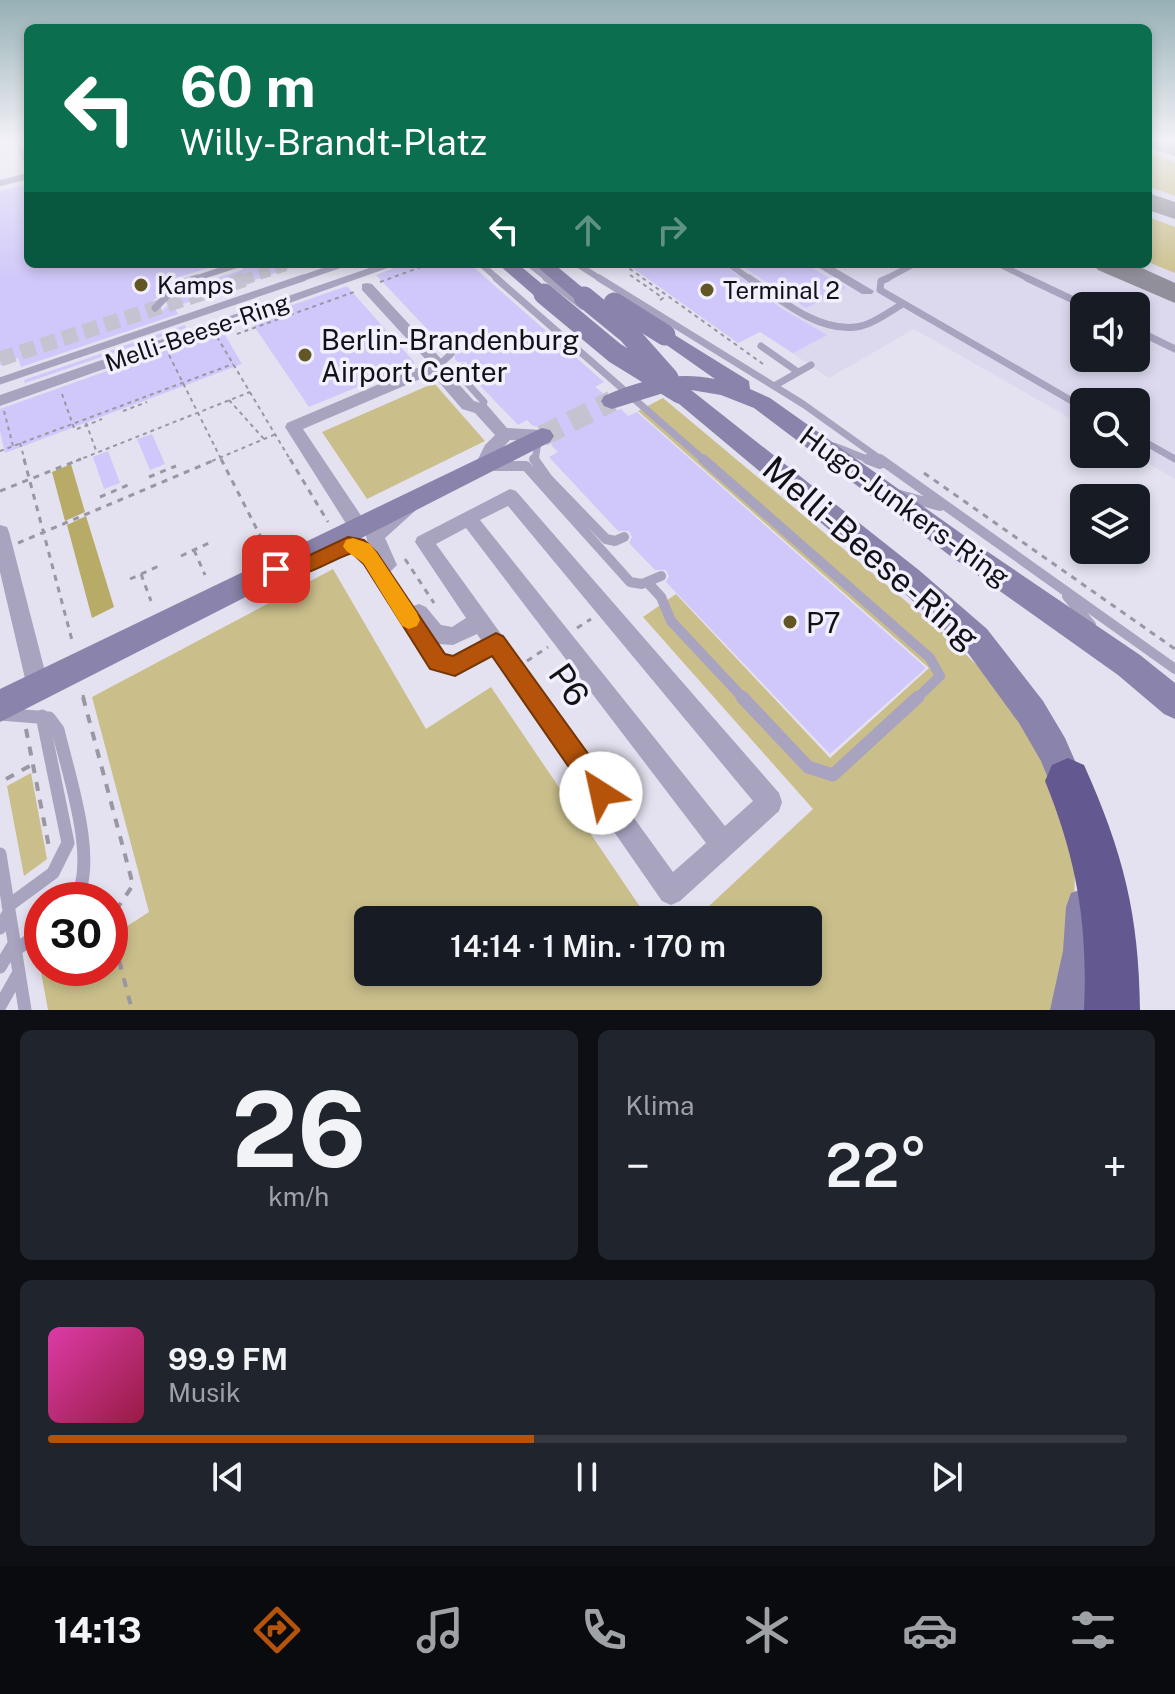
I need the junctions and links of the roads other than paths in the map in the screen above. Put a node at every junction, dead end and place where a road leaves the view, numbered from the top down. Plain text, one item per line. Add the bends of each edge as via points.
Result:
1 (227, 268) edge
2 (331, 268) edge
3 (382, 268) edge
4 (485, 268) edge
5 (518, 268) edge
6 (519, 268) edge
7 (548, 268) edge
8 (562, 268) edge
9 (583, 268) edge
10 (735, 268) edge
11 (826, 268) edge
12 (906, 268) edge
13 (1007, 268) edge
14 (367, 287) road end
15 (867, 291) dead end
16 (1070, 298) edge
17 (901, 305) junction
18 (155, 308) dead end
19 (1150, 337) edge
20 (761, 346) dead end
21 (1175, 349) edge
22 (445, 359) junction
23 (811, 365) dead end
24 (463, 367) dead end
25 (798, 372) junction
26 (0, 381) edge
27 (680, 393) junction
28 (768, 394) junction
29 (619, 397) junction
30 (1070, 400) edge
31 (0, 401) edge
32 (481, 409) junction
33 (503, 434) junction
34 (542, 436) junction
35 (1150, 445) edge
36 (1175, 459) edge
37 (483, 467) junction
38 (891, 481) junction
39 (417, 499) junction
40 (947, 508) junction
41 (468, 518) junction
42 (359, 528) junction
43 (624, 537) dead end
44 (3, 549) edge
45 (272, 560) junction
46 (661, 576) dead end
47 (648, 583) junction
48 (1058, 585) junction
49 (475, 614) junction
50 (496, 643) junction
51 (1129, 665) junction
52 (1175, 669) edge
53 (40, 702) junction
54 (1175, 703) edge
55 (0, 714) edge
56 (12, 716) edge
57 (1068, 781) junction
58 (723, 844) junction
59 (0, 854) edge
60 (83, 882) edge
61 (2, 886) edge
62 (9, 909) junction
63 (0, 928) edge
64 (24, 942) edge
65 (14, 947) junction
66 (0, 967) edge
67 (18, 973) junction
68 (0, 1006) edge
69 (25, 1010) edge
70 (1071, 1010) edge
71 (1112, 1010) edge

1 - 18 lane via 180,283
2 - 26 lane, Melli-Beese-Ring
3 - 31 street, Melli-Beese-Ring
4 - 29 lane
5 - 27 street, Melli-Beese-Ring, bridge via 615,353
6 - 29 lane via 603,322 633,354 640,369
7 - 27 street, Melli-Beese-Ring, bridge via 628,333
8 - 28 street, bridge
9 - 28 lane
10 - 17 lane via 832,326 859,327
11 - 15 street
12 - 17 lane via 879,285
13 - 16 lane
14 - 22 street
17 - 30 lane
19 - 21 lane
20 - 25 lane
22 - 32 street via 438,371 468,405
22 - 42 street via 293,427
23 - 25 lane
24 - 32 lane via 457,372 484,402
25 - 28 lane
27 - 57 street, Melli-Beese-Ring via 976,639 1031,712
28 - 29 street, Hugo-Junkers-Ring via 702,382 661,384
28 - 38 lane
28 - 38 street, Hugo-Junkers-Ring via 811,437
29 - 47 lane via 930,658 940,676 844,768 833,775 819,773 671,621
32 - 33 street
33 - 34 street
33 - 37 street
34 - 37 street
34 - 43 lane via 535,461 606,539
35 - 36 lane
37 - 39 street
37 - 47 lane via 526,466 625,578
38 - 40 lane
38 - 40 lane
38 - 51 street, Hugo-Junkers-Ring via 959,547
39 - 42 street
39 - 49 street via 379,530 379,553 436,635 457,636
40 - 48 lane
41 - 49 street, P6 via 424,542
41 - 58 street, P6
41 - 58 street, P6 via 510,496 770,802
42 - 45 street
44 - 53 street
45 - 50 street via 311,564 348,545 357,546 438,662 455,666
45 - 53 street
46 - 47 lane
48 - 51 lane
48 - 52 lane
49 - 50 street, P6
50 - 58 street, P6 via 671,892
51 - 54 street, Hugo-Junkers-Ring
53 - 55 lane
53 - 56 street
53 - 60 lane via 58,730 86,856
53 - 62 lane via 68,843 55,873
57 - 70 street, Melli-Beese-Ring via 1085,892 1083,951
57 - 71 highway via 1103,872 1112,930
59 - 61 lane
61 - 62 lane
62 - 63 lane
62 - 65 lane
64 - 65 lane
65 - 66 lane
65 - 67 lane
67 - 68 lane
67 - 69 lane

